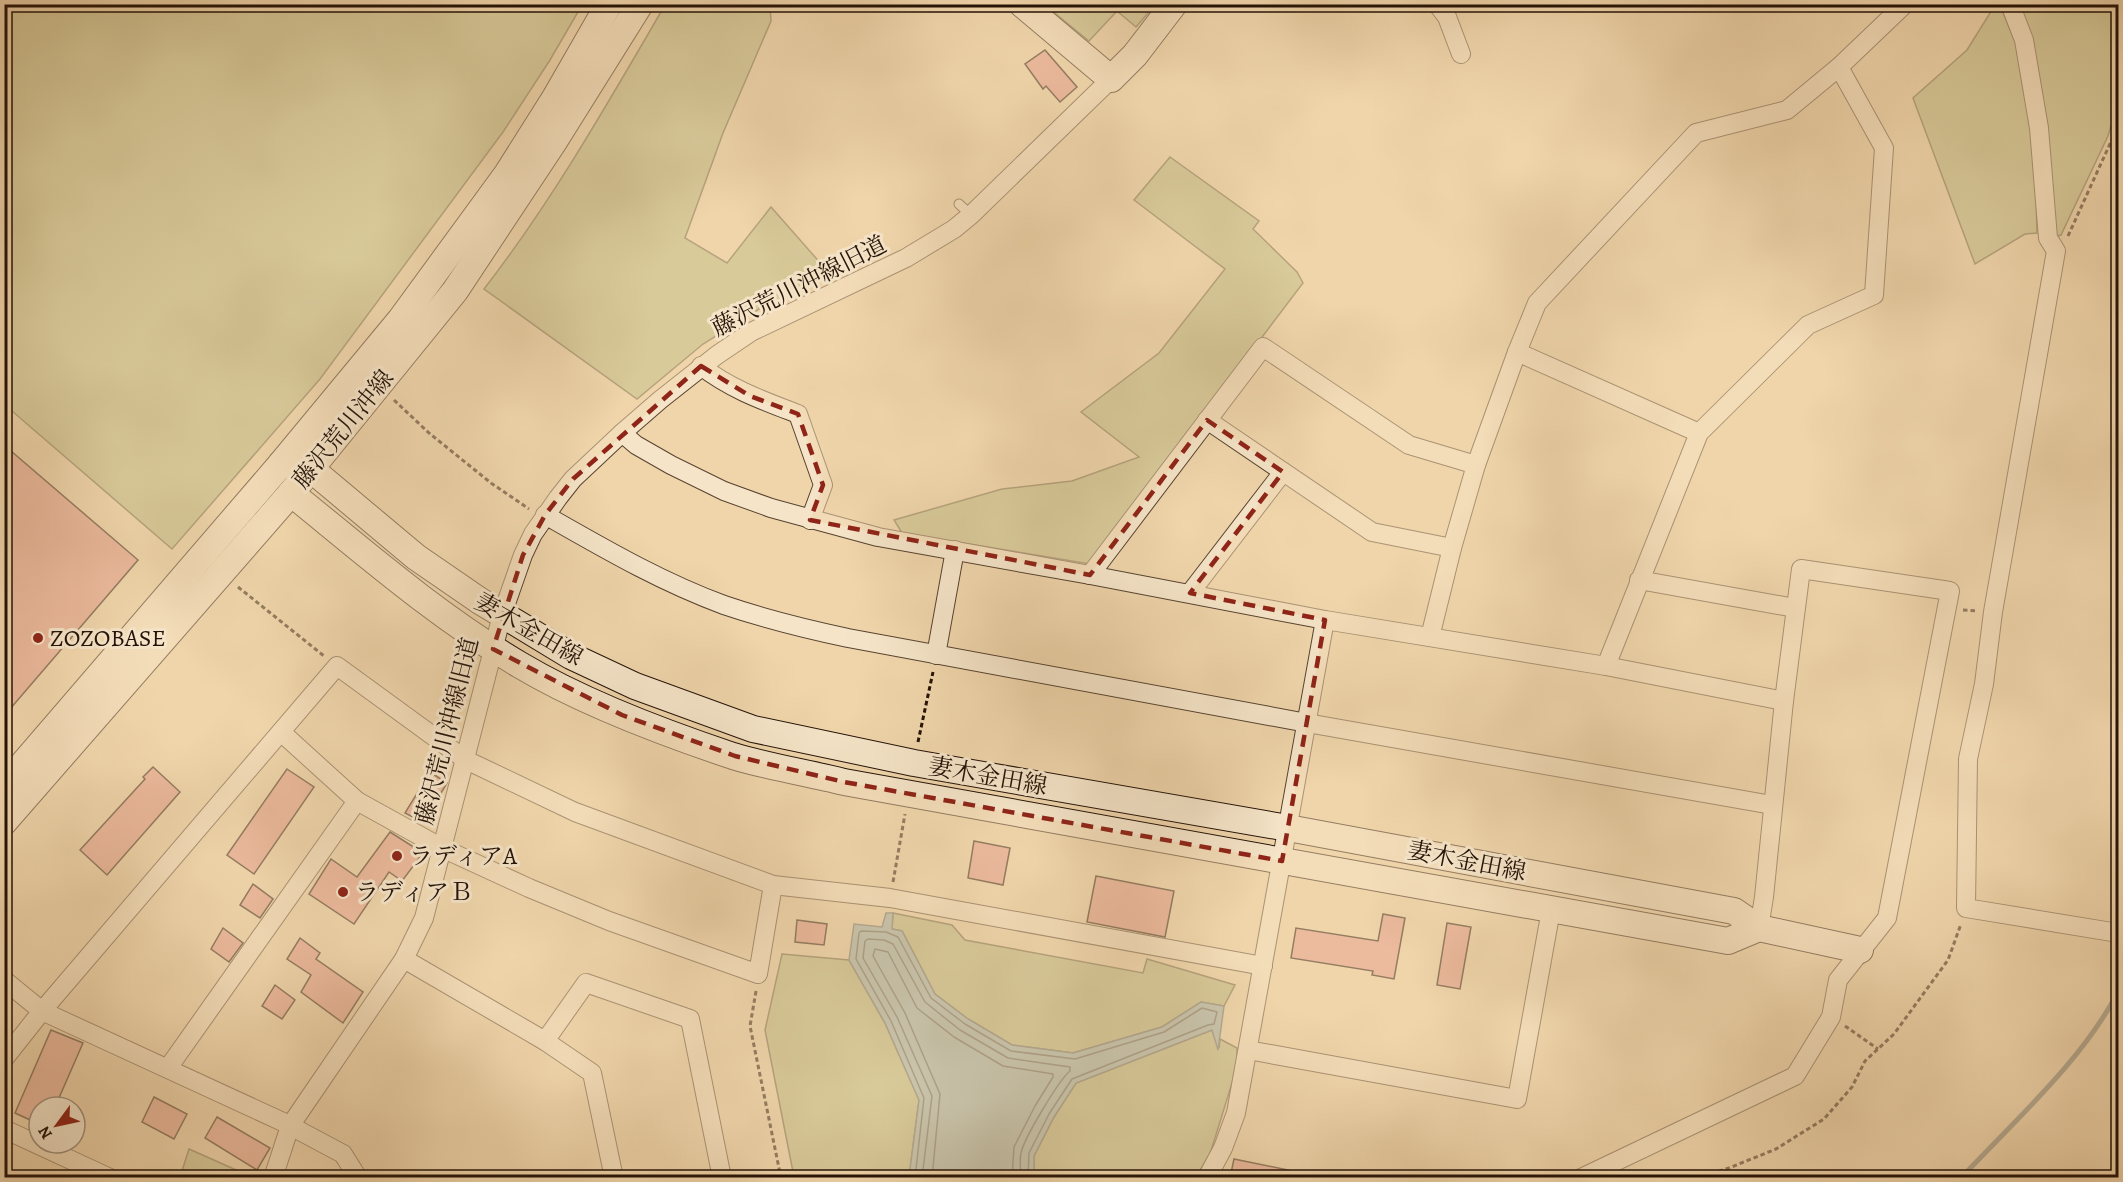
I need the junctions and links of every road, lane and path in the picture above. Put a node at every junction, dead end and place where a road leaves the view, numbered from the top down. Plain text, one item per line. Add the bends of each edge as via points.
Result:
1 (609, 4) edge
2 (640, 4) edge
3 (1022, 4) edge
4 (1174, 4) edge
5 (1437, 4) edge
6 (1905, 4) edge
7 (2010, 4) edge
8 (1461, 54) dead end
9 (1839, 67) junction
10 (1111, 79) junction
11 (2118, 117) edge
12 (2056, 251) junction
13 (1517, 352) junction
14 (700, 366) junction
15 (390, 397) dead end
16 (1207, 420) junction
17 (622, 433) junction
18 (1699, 433) junction
19 (280, 464) junction
20 (1476, 465) junction
21 (311, 469) junction
22 (1283, 472) junction
23 (291, 493) junction
24 (540, 514) junction
25 (810, 520) junction
26 (1452, 548) junction
27 (955, 550) junction
28 (1090, 575) junction
29 (1639, 580) junction
30 (234, 584) dead end
31 (1190, 593) junction
32 (1795, 608) junction
33 (1946, 609) junction
34 (1993, 612) junction
35 (502, 615) junction
36 (1326, 620) junction
37 (1430, 637) junction
38 (493, 649) junction
39 (936, 655) junction
40 (337, 666) junction
41 (1606, 666) junction
42 (1784, 701) junction
43 (1307, 723) junction
44 (281, 732) junction
45 (917, 746) dead end
46 (466, 760) junction
47 (4, 786) edge
48 (357, 801) junction
49 (1772, 805) junction
50 (906, 807) dead end
51 (4, 822) edge
52 (1287, 828) junction
53 (442, 848) junction
54 (1282, 861) junction
55 (773, 885) junction
56 (890, 898) junction
57 (1966, 908) junction
58 (1551, 910) junction
59 (1759, 928) junction
60 (2118, 933) edge
61 (1860, 950) junction
62 (404, 959) junction
63 (1263, 966) junction
64 (758, 974) junction
65 (4, 980) edge
66 (42, 1011) junction
67 (1831, 1017) junction
68 (545, 1041) junction
69 (1878, 1049) junction
70 (1248, 1050) junction
71 (4, 1059) edge
72 (168, 1068) junction
73 (290, 1126) junction
74 (4, 1129) edge
75 (110, 1178) edge
76 (273, 1178) edge
77 (358, 1178) edge
78 (614, 1178) edge
79 (722, 1178) edge
80 (781, 1178) edge
81 (1206, 1178) edge
82 (1581, 1178) edge
83 (1697, 1178) edge

1 - 19 street, 藤沢荒川沖線 via 507,174 401,319
2 - 21 street, 藤沢荒川沖線 via 455,291
3 - 10 street
4 - 10 street
5 - 8 street via 1447,17
6 - 9 street
7 - 12 street via 2024,40 2039,129 2048,238
9 - 13 street via 1787,110 1696,133 1537,303
9 - 18 street via 1884,148 1874,295 1808,325
10 - 14 street, 藤沢荒川沖線旧道 via 965,210 954,229 906,258 751,332
11 - 12 path via 2114,135 2066,240
12 - 34 street
13 - 18 street
13 - 20 street
14 - 17 street, 藤沢荒川沖線旧道
14 - 25 street via 750,396 798,414 823,485
15 - 24 path via 491,483
16 - 20 street via 1263,347 1409,445
16 - 22 street
16 - 28 street
17 - 24 street, 藤沢荒川沖線旧道
17 - 25 street via 670,465 724,491
18 - 29 street
19 - 21 street
19 - 23 street
19 - 47 street, 藤沢荒川沖線
20 - 26 street
21 - 23 street, 藤沢荒川沖線
21 - 35 street, 妻木金田線 via 416,557
22 - 26 street via 1372,532
22 - 31 street
23 - 38 street, 妻木金田線 via 407,587
23 - 51 street, 藤沢荒川沖線
24 - 35 street, 藤沢荒川沖線旧道
24 - 39 street via 636,567 723,604 787,624
25 - 27 street
26 - 37 street
27 - 28 street
27 - 39 street
28 - 31 street
29 - 32 street
29 - 41 street
30 - 40 path
31 - 36 street
32 - 33 street via 1801,569 1950,591
32 - 42 street
33 - 34 path
33 - 61 street via 1887,918
34 - 57 street via 1984,684 1968,759
35 - 38 street, 藤沢荒川沖線旧道
35 - 52 street, 妻木金田線 via 571,656 635,686 753,729 914,763
36 - 37 street
36 - 43 street
37 - 41 street
38 - 46 street, 藤沢荒川沖線旧道
38 - 54 street, 妻木金田線 via 622,715 735,756 844,782
39 - 43 street
39 - 45 path
40 - 44 street
40 - 46 street
41 - 42 street
42 - 49 street
43 - 49 street
43 - 52 street
44 - 48 street
44 - 66 street
46 - 53 street, 藤沢荒川沖線旧道
46 - 55 street via 575,812
48 - 53 street
48 - 72 street
49 - 59 street
50 - 56 path
52 - 54 street
52 - 59 street, 妻木金田線 via 1734,911
53 - 62 street, 藤沢荒川沖線旧道 via 424,918
53 - 64 street via 609,921
54 - 58 street, 妻木金田線
54 - 63 street
55 - 56 street
55 - 64 street
56 - 63 street
57 - 60 street
57 - 69 path via 1948,960 1894,1034
58 - 59 street, 妻木金田線 via 1728,941
58 - 70 street via 1517,1099
59 - 61 street, 妻木金田線
61 - 67 street via 1838,980
62 - 68 street
62 - 73 street, 藤沢荒川沖線旧道
63 - 70 street
64 - 80 path via 750,1026
65 - 66 street
66 - 71 street
66 - 72 street
67 - 69 path
67 - 82 street via 1795,1076
68 - 78 street via 592,1073
68 - 79 street via 586,983 690,1019
69 - 83 path via 1824,1119 1776,1149
70 - 81 street via 1236,1113
72 - 73 street
73 - 76 street, 藤沢荒川沖線旧道
73 - 77 street via 343,1154
74 - 75 street

